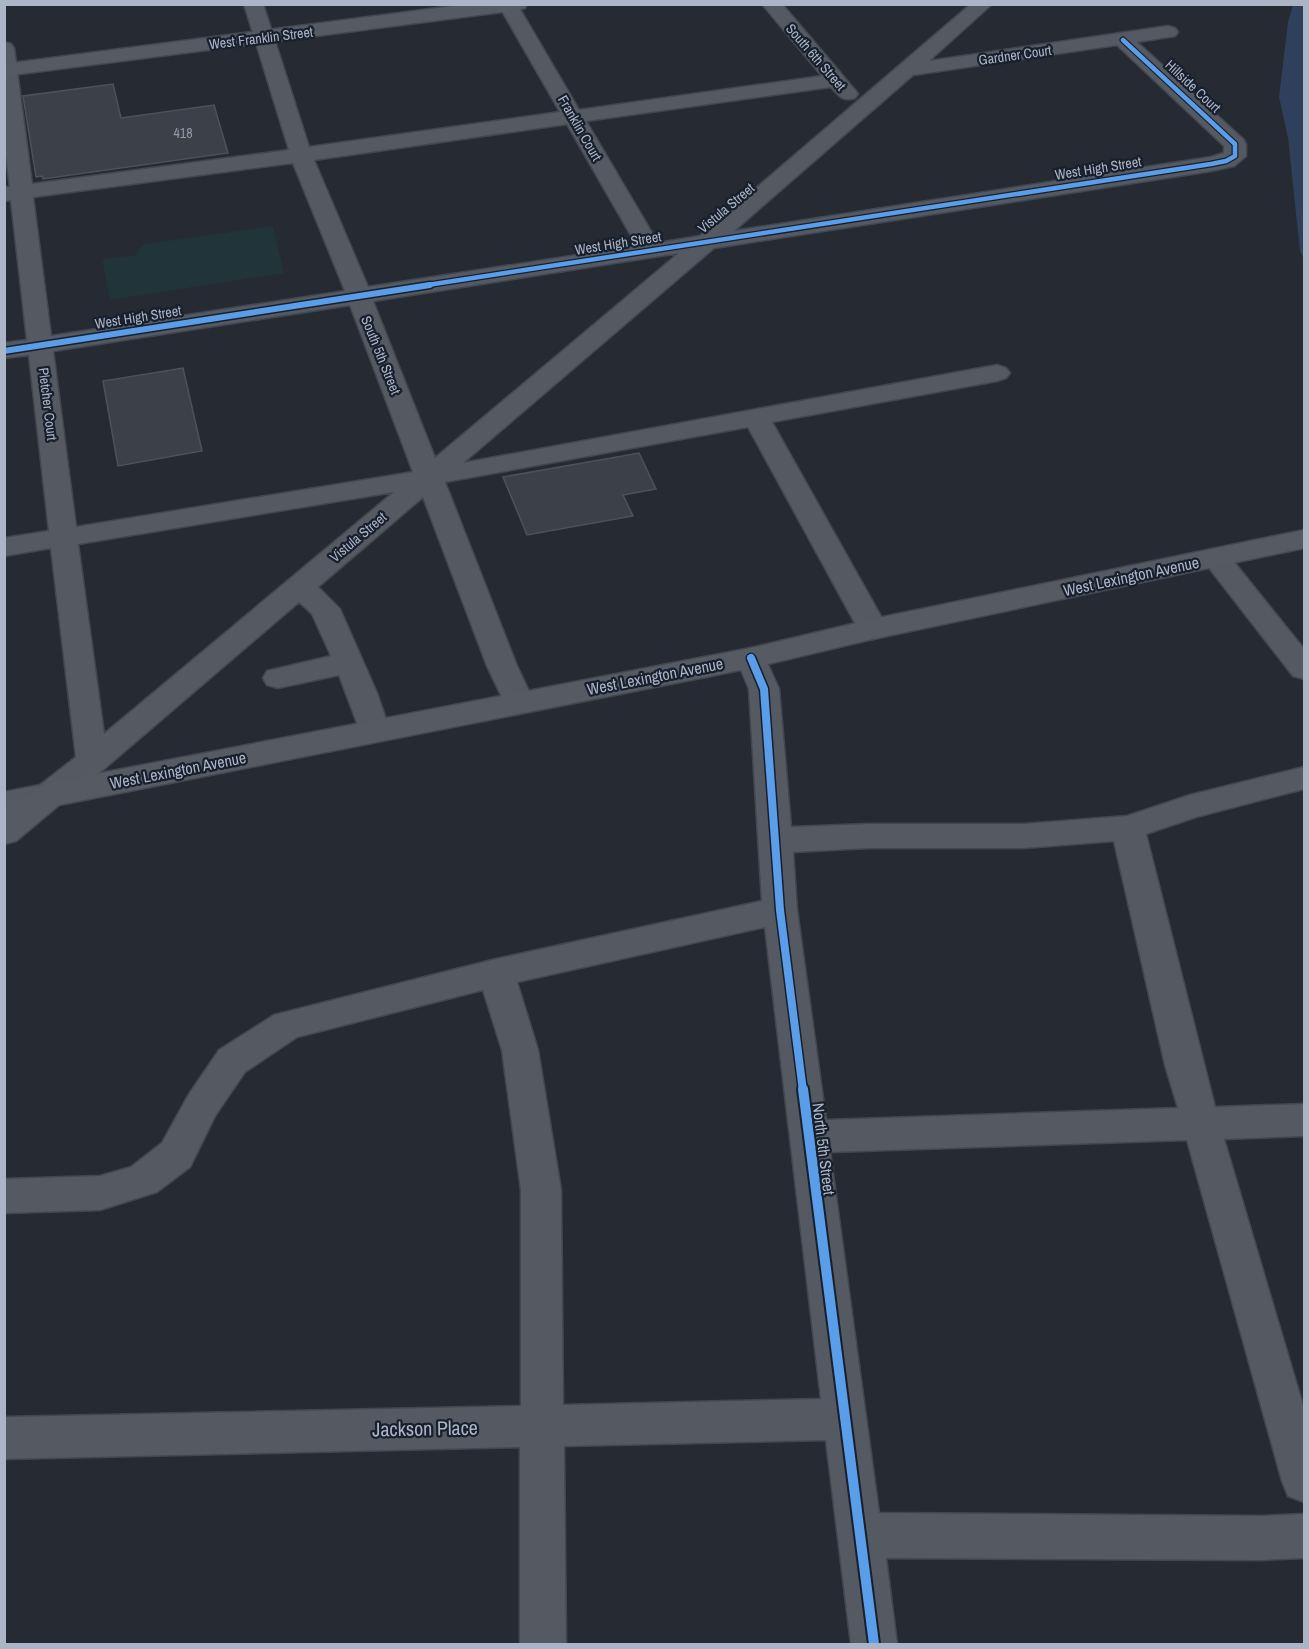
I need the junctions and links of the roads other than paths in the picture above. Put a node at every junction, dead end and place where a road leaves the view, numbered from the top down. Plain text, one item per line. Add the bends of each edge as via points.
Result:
1 (253, 4) edge
2 (771, 4) edge
3 (983, 4) edge
4 (511, 5) edge
5 (1168, 32) dead end
6 (264, 37) junction
7 (1123, 40) junction
8 (6, 63) edge
9 (908, 70) junction
10 (836, 80) junction
11 (860, 110) junction
12 (572, 116) junction
13 (301, 155) junction
14 (1234, 156) joint
15 (13, 192) edge
16 (704, 244) junction
17 (652, 252) junction
18 (358, 296) junction
19 (42, 345) junction
20 (4, 351) edge
21 (997, 373) dead end
22 (756, 417) junction
23 (430, 477) junction
24 (65, 537) junction
25 (1305, 539) edge
26 (4, 547) edge
27 (1216, 558) junction
28 (300, 587) junction
29 (873, 629) junction
30 (751, 658) junction
31 (348, 663) junction
32 (1305, 669) edge
33 (278, 678) dead end
34 (519, 702) junction
35 (374, 731) junction
36 (93, 761) junction
37 (1305, 778) edge
38 (49, 795) junction
39 (4, 804) edge
40 (1128, 828) junction
41 (4, 832) edge
42 (776, 840) junction
43 (780, 910) junction
44 (496, 973) junction
45 (1305, 1120) edge
46 (1201, 1124) junction
47 (809, 1137) junction
48 (4, 1196) edge
49 (846, 1419) junction
50 (543, 1425) junction
51 (4, 1438) edge
52 (1305, 1481) edge
53 (860, 1535) junction
54 (1305, 1536) edge
55 (543, 1644) edge
56 (874, 1644) edge

1 - 6 street, South 5th Street
2 - 10 street, South 6th Street
3 - 9 street, Vistula Street
4 - 6 main road, West Franklin Street
4 - 12 street, Franklin Court
5 - 7 street, Gardner Court
6 - 8 main road, West Franklin Street
6 - 13 street, South 5th Street
7 - 9 street, Gardner Court
7 - 14 street, Hillside Court via 1235,144
8 - 15 street, Pletcher Court
9 - 11 street, Vistula Street
10 - 11 street, South 6th Street
10 - 12 street
11 - 16 street, Vistula Street
12 - 13 street
12 - 17 street, Franklin Court
13 - 15 street
13 - 18 street, South 5th Street
14 - 16 street, West High Street via 1211,164
15 - 19 street, Pletcher Court
16 - 17 street, West High Street
16 - 23 street, Vistula Street
17 - 18 street, West High Street
18 - 19 street, West High Street
18 - 23 street, South 5th Street
19 - 20 street, West High Street
19 - 24 street, Pletcher Court
21 - 22 street
22 - 23 street
22 - 29 street
23 - 24 street
23 - 28 street, Vistula Street
23 - 34 street, South 5th Street
24 - 26 street
24 - 36 street, Pletcher Court
25 - 27 main road, West Lexington Avenue
27 - 29 main road, West Lexington Avenue
27 - 32 street
28 - 31 street via 325,609
28 - 36 street, Vistula Street
29 - 30 main road, West Lexington Avenue
30 - 34 main road, West Lexington Avenue
30 - 42 street, North 5th Street via 764,689
31 - 33 street
31 - 35 street
34 - 35 main road, West Lexington Avenue
35 - 38 main road, West Lexington Avenue
36 - 38 street, Vistula Street
37 - 40 street via 1190,807
38 - 39 street, West Lexington Avenue
38 - 41 main road, Vistula Street
40 - 42 street via 1024,836
40 - 46 street
42 - 43 street, North 5th Street
43 - 44 street
43 - 47 street, North 5th Street
44 - 48 street via 287,1025 232,1061 202,1105 176,1155 143,1180 99,1193
44 - 50 street via 520,1050 541,1190
45 - 46 street
46 - 47 street
46 - 52 street
47 - 49 street, North 5th Street
49 - 50 street, Jackson Place
49 - 53 street, North 5th Street
50 - 51 street, Jackson Place
50 - 55 street
53 - 54 street
53 - 56 street, North 5th Street

